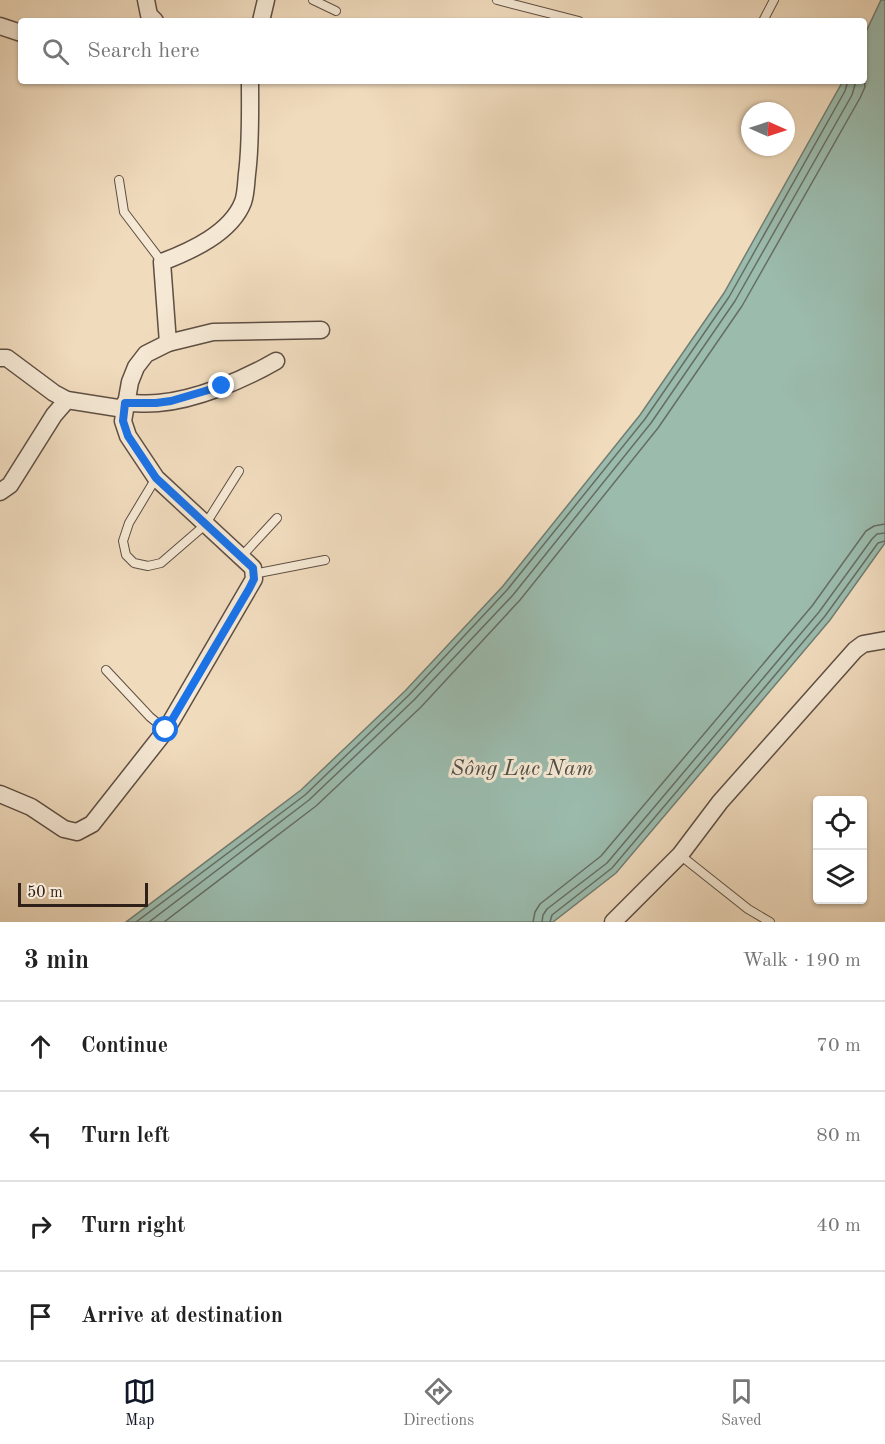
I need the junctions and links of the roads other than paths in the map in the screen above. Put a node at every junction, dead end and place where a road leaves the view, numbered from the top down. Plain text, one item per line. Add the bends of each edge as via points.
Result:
1 (146, 0) edge
2 (266, 0) edge
3 (313, 0) edge
4 (497, 0) edge
5 (774, 0) edge
6 (336, 11) dead end
7 (152, 18) edge
8 (262, 18) edge
9 (567, 18) edge
10 (765, 18) edge
11 (0, 26) edge
12 (18, 32) edge
13 (250, 84) edge
14 (119, 180) dead end
15 (162, 262) junction
16 (321, 330) dead end
17 (168, 343) junction
18 (0, 358) edge
19 (276, 362) dead end
20 (68, 400) junction
21 (124, 406) junction
22 (239, 471) dead end
23 (156, 478) junction
24 (0, 492) edge
25 (277, 518) dead end
26 (205, 525) junction
27 (241, 557) junction
28 (325, 560) dead end
29 (253, 574) junction
30 (885, 640) edge
31 (106, 670) dead end
32 (166, 730) junction
33 (0, 794) edge
34 (680, 855) junction
35 (613, 922) edge
36 (770, 922) edge

1 - 7 street
2 - 8 street
3 - 6 lane
4 - 9 lane
5 - 10 lane
11 - 12 street
13 - 15 street via 251,141 243,202 216,234
14 - 15 lane via 124,212
15 - 17 street
16 - 17 street via 213,332
17 - 21 street via 146,354 136,367
18 - 20 street via 8,358
19 - 21 street via 244,379 171,401
20 - 21 street
20 - 24 street via 54,415 10,485
21 - 23 street via 128,436
22 - 26 lane
23 - 26 street
23 - 26 lane via 129,523 123,541 126,555 134,563 154,566
25 - 27 lane
26 - 27 street
27 - 29 street via 253,568
28 - 29 lane
29 - 32 street via 249,589
30 - 34 street via 863,644 855,650 720,802
31 - 32 lane
32 - 33 street via 84,830 64,829 31,807
34 - 35 street
34 - 36 lane

